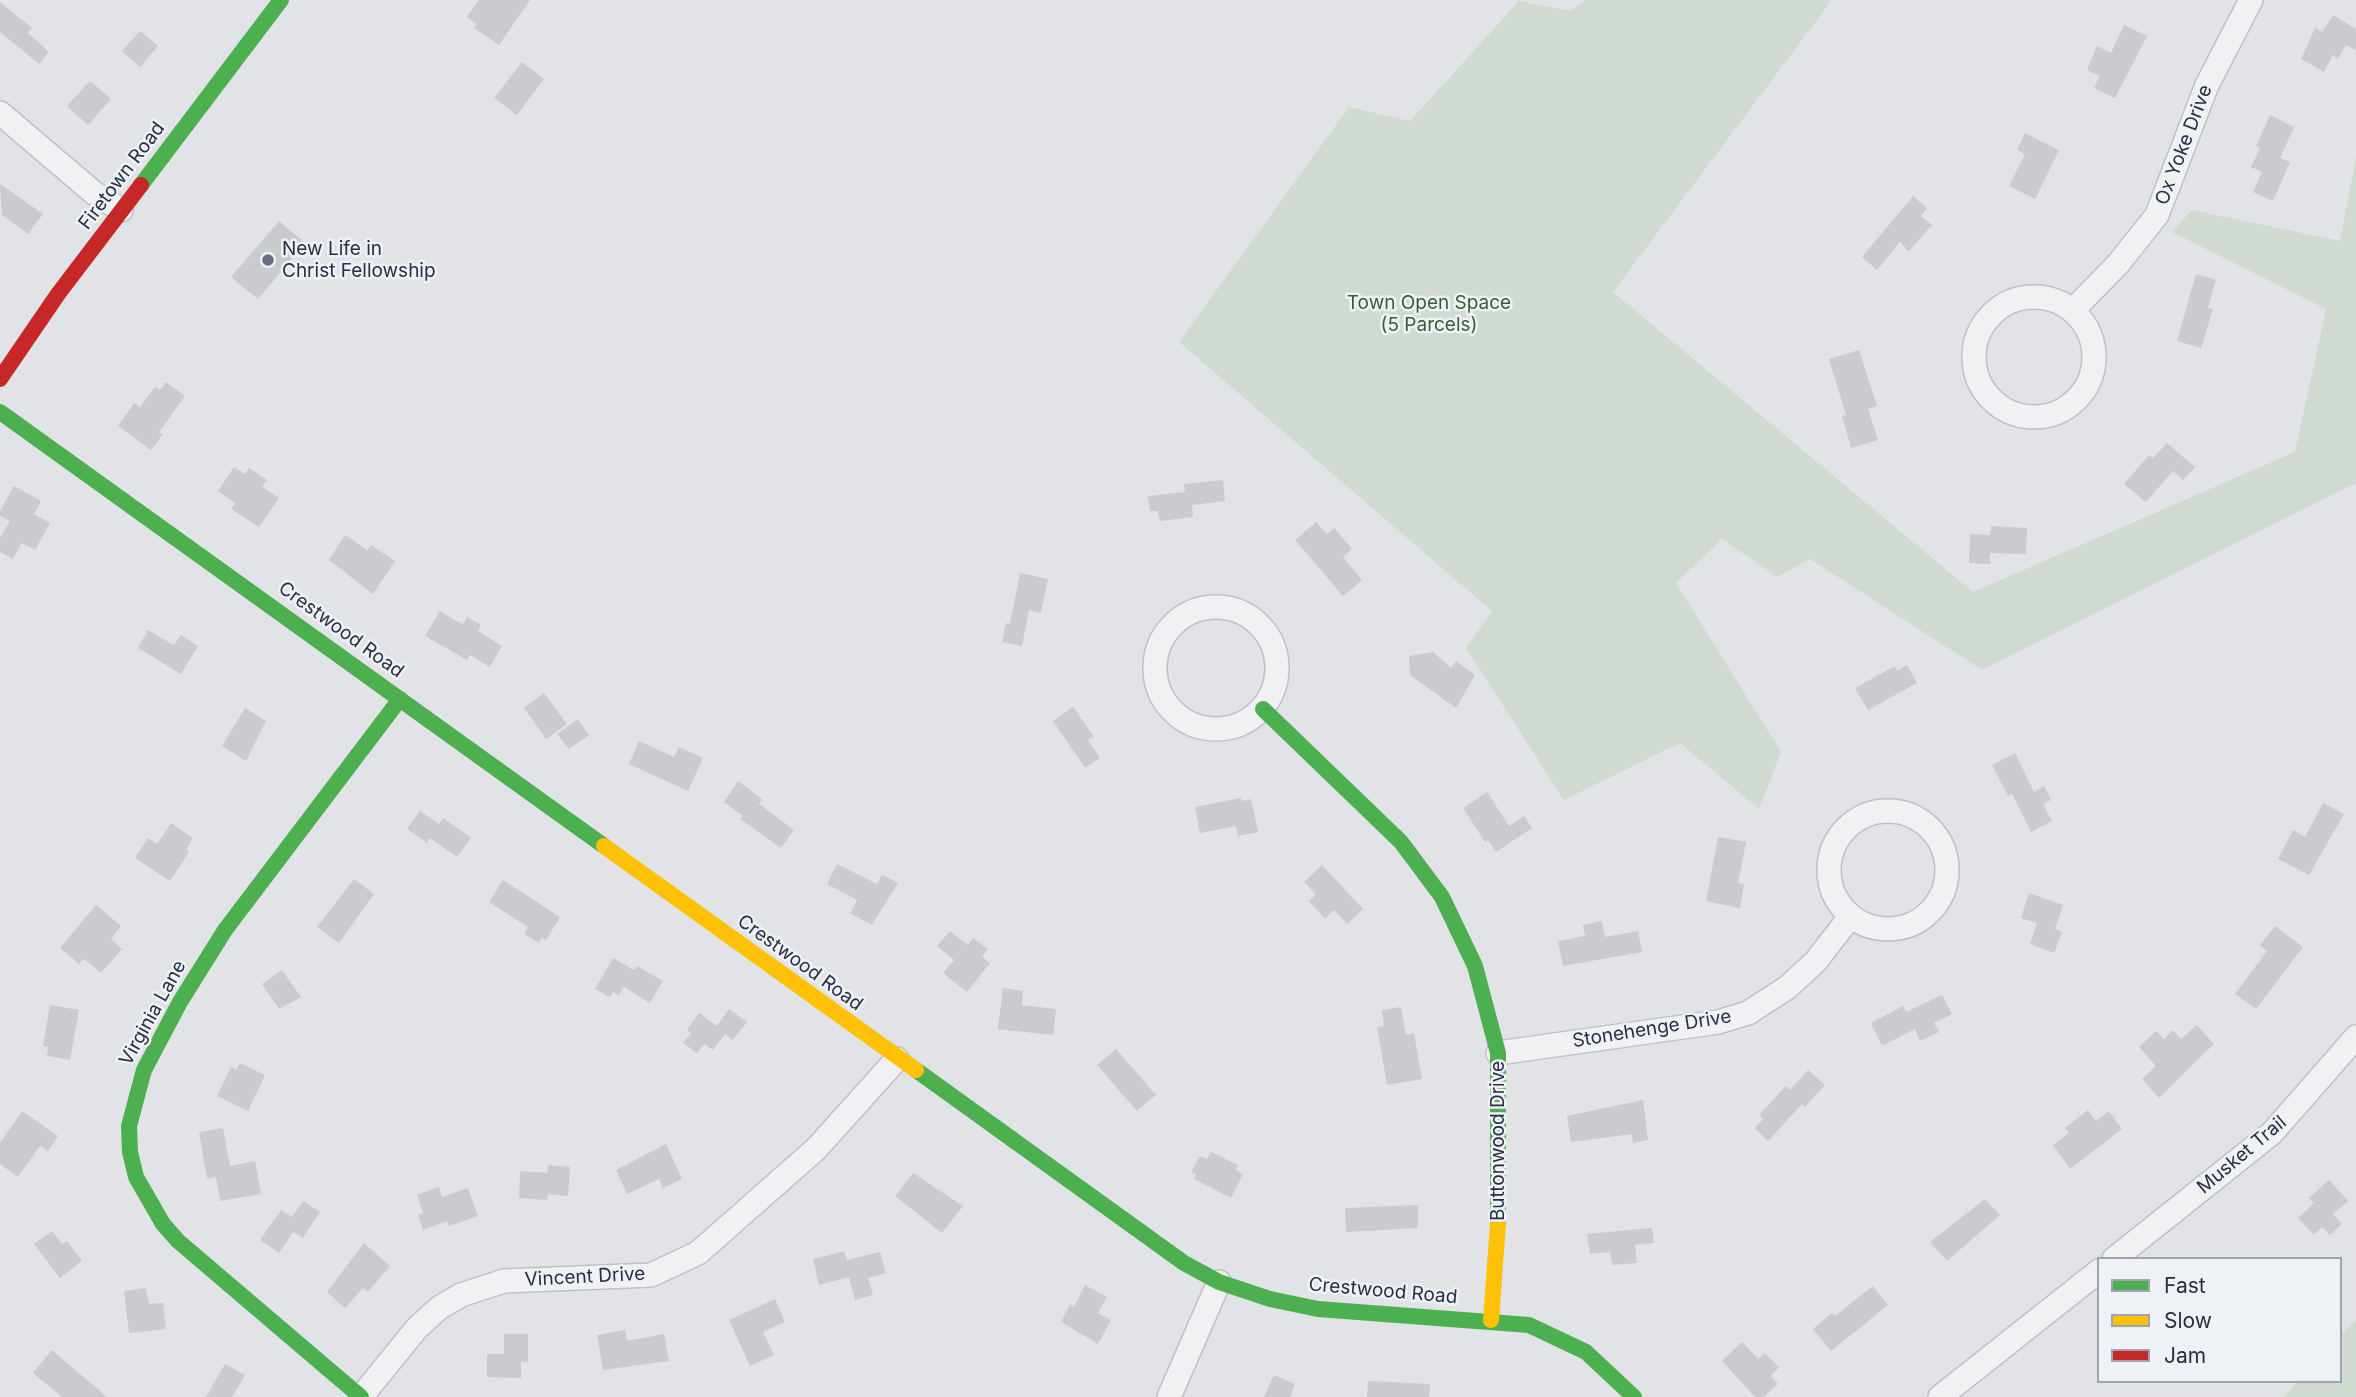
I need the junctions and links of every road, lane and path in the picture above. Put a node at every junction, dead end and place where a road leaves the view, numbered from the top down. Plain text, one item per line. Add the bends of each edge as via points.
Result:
1 (281, 0) edge
2 (2251, 0) edge
3 (0, 113) edge
4 (121, 210) junction
5 (2073, 310) junction
6 (0, 379) edge
7 (0, 412) edge
8 (400, 699) junction
9 (1263, 709) junction
10 (1850, 917) junction
11 (2356, 1037) edge
12 (1498, 1053) junction
13 (897, 1059) junction
14 (2117, 1257) edge
15 (2097, 1273) edge
16 (1219, 1282) junction
17 (1491, 1320) junction
18 (361, 1397) edge
19 (1169, 1397) edge
20 (1634, 1397) edge
21 (1940, 1397) edge

1 - 4 street, Firetown Road
2 - 5 street, Ox Yoke Drive via 2207,85 2157,215
3 - 4 street via 93,193
4 - 6 street, Firetown Road
5 - 5 street via 2094,341 2091,379 2082,395 2050,416 2011,412 1993,401 1980,385 1974,365 1978,335 1996,309 2014,299 2034,296 2055,299
7 - 8 street, Crestwood Road
8 - 13 street, Crestwood Road
8 - 18 street, Virginia Lane via 225,930 144,1070 129,1126 136,1177 163,1224
9 - 9 street via 1274,690 1275,648 1249,615 1229,607 1208,607 1187,613 1171,626 1159,644 1156,676 1168,705 1184,720 1204,728 1225,729 1246,722
9 - 12 street, Buttonwood Drive via 1401,842 1443,897 1475,966
10 - 10 street via 1829,884 1828,864 1844,829 1878,811 1917,818 1943,847 1947,867 1937,904 1915,923 1887,930 1867,927
10 - 12 street, Stonehenge Drive via 1816,961 1788,987 1748,1013 1718,1022
11 - 14 street, Musket Trail via 2272,1133
12 - 17 street, Buttonwood Drive via 1499,1203
13 - 16 street, Crestwood Road via 1184,1263
13 - 18 street, Vincent Drive via 816,1149 698,1252 651,1275 504,1281 461,1295 417,1328
15 - 21 street
16 - 17 street, Crestwood Road via 1318,1309
16 - 19 street
17 - 20 street, Crestwood Road via 1529,1325 1559,1336 1587,1352

